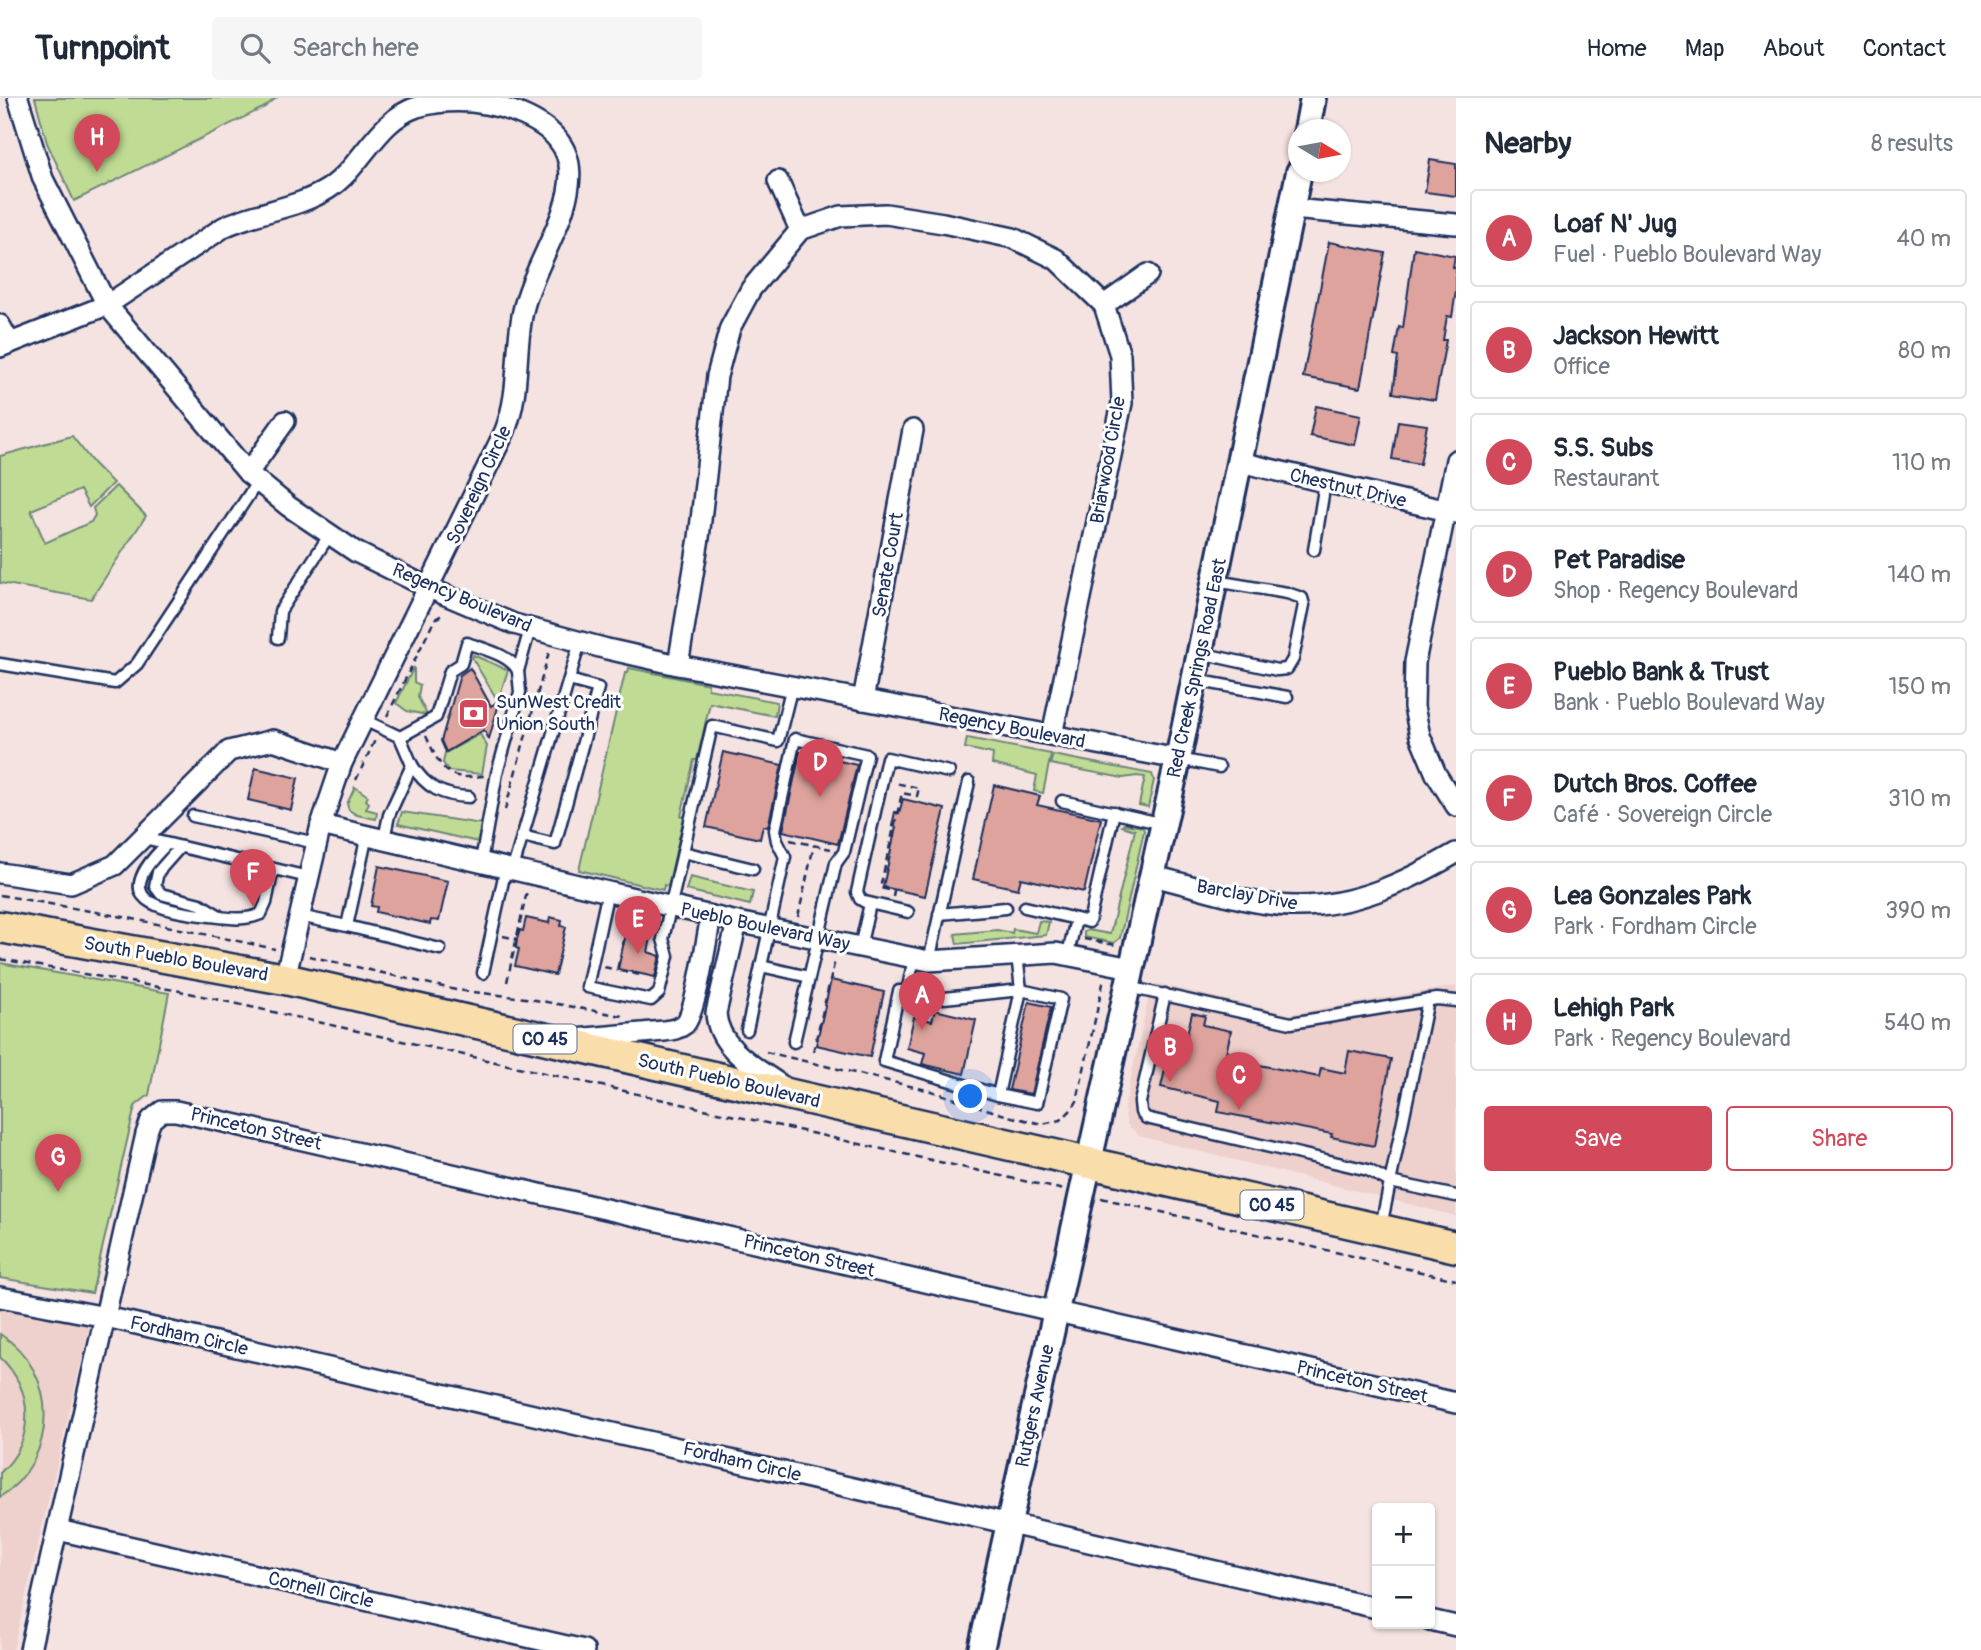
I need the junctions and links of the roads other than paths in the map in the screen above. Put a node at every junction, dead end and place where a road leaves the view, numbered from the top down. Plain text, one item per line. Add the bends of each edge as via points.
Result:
1 (18, 98) edge
2 (1313, 98) edge
3 (1309, 119) edge
4 (778, 181) dead end
5 (1297, 182) edge
6 (1292, 209) junction
7 (1456, 224) edge
8 (800, 230) junction
9 (1148, 274) dead end
10 (107, 305) junction
11 (1104, 305) junction
12 (0, 325) edge
13 (5, 345) edge
14 (285, 421) dead end
15 (913, 430) dead end
16 (1456, 460) edge
17 (1240, 462) junction
18 (253, 477) junction
19 (1325, 483) junction
20 (1451, 512) edge
21 (330, 534) junction
22 (1314, 550) dead end
23 (1215, 580) junction
24 (429, 588) junction
25 (528, 637) junction
26 (278, 638) dead end
27 (578, 651) junction
28 (1200, 653) junction
29 (0, 664) edge
30 (678, 665) junction
31 (518, 671) junction
32 (569, 680) junction
33 (1195, 680) junction
34 (792, 686) junction
35 (1287, 697) dead end
36 (863, 700) junction
37 (372, 724) junction
38 (1052, 735) junction
39 (400, 737) junction
40 (1178, 759) junction
41 (342, 763) junction
42 (412, 765) junction
43 (1219, 767) dead end
44 (949, 772) dead end
45 (969, 782) dead end
46 (469, 797) dead end
47 (1062, 800) dead end
48 (1456, 807) edge
49 (1114, 812) junction
50 (193, 816) dead end
51 (1164, 824) junction
52 (318, 834) junction
53 (522, 836) junction
54 (375, 837) junction
55 (144, 838) junction
56 (167, 844) junction
57 (180, 847) junction
58 (683, 852) junction
59 (1456, 853) edge
60 (481, 861) junction
61 (510, 868) junction
62 (273, 869) junction
63 (753, 869) dead end
64 (0, 873) edge
65 (1153, 876) junction
66 (308, 877) junction
67 (608, 891) junction
68 (870, 904) junction
69 (670, 906) junction
70 (1025, 907) dead end
71 (1006, 908) dead end
72 (908, 912) dead end
73 (939, 914) junction
74 (299, 916) junction
75 (711, 916) junction
76 (222, 917) junction
77 (1076, 919) junction
78 (737, 922) junction
79 (347, 926) junction
80 (0, 927) edge
81 (769, 928) junction
82 (817, 946) junction
83 (860, 947) junction
84 (440, 949) dead end
85 (1068, 954) junction
86 (1017, 955) junction
87 (922, 960) junction
88 (761, 965) junction
89 (483, 973) dead end
90 (809, 977) junction
91 (1130, 977) junction
92 (285, 979) junction
93 (1021, 990) junction
94 (907, 993) junction
95 (1165, 995) junction
96 (1429, 1000) junction
97 (1456, 1001) edge
98 (747, 1030) dead end
99 (554, 1041) junction
100 (794, 1042) dead end
101 (998, 1095) junction
102 (798, 1097) junction
103 (162, 1111) joint
104 (1088, 1163) junction
105 (1390, 1182) junction
106 (1456, 1196) edge
107 (1380, 1229) junction
108 (1456, 1247) edge
109 (0, 1297) edge
110 (1056, 1312) junction
111 (106, 1317) junction
112 (1456, 1403) edge
113 (1009, 1524) junction
114 (58, 1530) junction
115 (1372, 1607) edge
116 (1435, 1621) edge
117 (1456, 1626) edge
118 (30, 1650) edge
119 (584, 1650) edge
120 (981, 1650) edge

1 - 10 street, Regency Boulevard via 43,179
2 - 3 street
4 - 8 street
5 - 6 street, Red Creek Springs Road East
6 - 7 street
6 - 17 street, Red Creek Springs Road East
8 - 11 street, Briarwood Circle via 841,216 886,214 1013,239 1056,259
8 - 30 street via 751,289 730,328 717,376 699,538
9 - 11 street
10 - 13 street, Sovereign Circle
10 - 18 street, Regency Boulevard
10 - 24 street, Sovereign Circle via 224,227 328,189 382,131 414,107 473,100 535,120 547,129 564,152 569,197 528,292 514,409
11 - 38 street, Briarwood Circle via 1120,355 1122,403
12 - 13 street, Sovereign Circle
14 - 18 street
15 - 36 street, Senate Court
16 - 20 street
17 - 19 street, Chestnut Drive
17 - 23 street, Red Creek Springs Road East
18 - 21 street, Regency Boulevard
18 - 29 lane via 137,664 116,683
19 - 20 street, Chestnut Drive
19 - 22 lane
20 - 48 street via 1415,662 1414,707 1436,774
21 - 24 street, Regency Boulevard
21 - 26 lane via 280,611
23 - 28 street, Red Creek Springs Road East
23 - 28 lane via 1302,598 1293,659 1287,669 1277,670
24 - 25 street, Regency Boulevard via 514,624
24 - 37 street, Sovereign Circle
25 - 27 street, Regency Boulevard
25 - 31 lane
27 - 30 street, Regency Boulevard
27 - 32 lane
28 - 33 street, Red Creek Springs Road East
30 - 34 street, Regency Boulevard
31 - 39 lane via 507,659 467,643 461,664 450,671 436,717
31 - 60 lane via 520,692 496,779
32 - 53 lane
32 - 53 lane via 598,688 555,844
33 - 35 lane
33 - 40 street, Red Creek Springs Road East
34 - 36 street, Regency Boulevard
34 - 58 lane via 778,741 712,726
36 - 38 street, Regency Boulevard
37 - 39 lane
37 - 41 street, Sovereign Circle
38 - 40 street, Regency Boulevard
39 - 42 lane
40 - 43 lane
40 - 51 street, Red Creek Springs Road East
41 - 52 street, Sovereign Circle
41 - 55 street via 273,740 229,751
42 - 46 lane via 437,791
42 - 54 lane
44 - 68 lane via 887,758 858,887 860,899
45 - 73 lane
47 - 49 lane
49 - 51 lane
49 - 77 lane via 1089,922
50 - 52 lane
51 - 65 street, Red Creek Springs Road East
52 - 54 street, Pueblo Boulevard Way
52 - 66 street, Sovereign Circle
53 - 61 lane
54 - 60 street, Pueblo Boulevard Way
54 - 79 lane
55 - 56 lane
55 - 64 street via 116,865 71,884
56 - 57 lane
56 - 76 lane via 140,877 139,891 146,901
57 - 62 lane
57 - 76 lane via 158,872 156,886 161,894 200,904
58 - 63 lane
58 - 69 lane
59 - 65 street, Barclay Drive via 1398,885 1329,905 1255,901
60 - 61 street, Pueblo Boulevard Way
61 - 67 street, Pueblo Boulevard Way
61 - 89 lane
62 - 66 lane
62 - 76 lane via 261,914 249,919
65 - 91 street, Red Creek Springs Road East
66 - 74 street, Sovereign Circle
67 - 69 street, Pueblo Boulevard Way
67 - 69 lane via 587,987 647,1001 655,998 668,956 663,939
68 - 72 lane
68 - 83 lane
69 - 75 street, Pueblo Boulevard Way
70 - 77 lane
71 - 73 lane
73 - 87 lane
74 - 79 lane
74 - 92 street, Sovereign Circle
75 - 78 street, Pueblo Boulevard Way
75 - 99 street via 692,1007 678,1029
77 - 85 lane
78 - 81 street, Pueblo Boulevard Way
78 - 102 street via 717,1023 741,1057
79 - 84 lane
80 - 92 main road, South Pueblo Boulevard / CO 45
81 - 82 street, Pueblo Boulevard Way
81 - 82 lane via 785,857 775,836 795,739 866,755
81 - 88 lane
82 - 83 street, Pueblo Boulevard Way
82 - 90 lane
83 - 87 street, Pueblo Boulevard Way
85 - 86 street, Pueblo Boulevard Way
85 - 91 street, Pueblo Boulevard Way
86 - 87 street, Pueblo Boulevard Way
86 - 93 lane
87 - 94 lane
88 - 90 lane
88 - 98 lane
90 - 100 lane
91 - 95 lane
91 - 104 street, Red Creek Springs Road East
92 - 99 main road, South Pueblo Boulevard / CO 45
93 - 94 lane via 944,998
93 - 101 lane
93 - 101 lane via 1061,999 1037,1104
94 - 101 lane via 899,991 884,1061
95 - 96 lane via 1291,1023
95 - 105 lane via 1140,1102 1146,1118 1368,1170
96 - 97 lane
96 - 105 lane
99 - 102 main road, South Pueblo Boulevard / CO 45
102 - 104 main road, South Pueblo Boulevard / CO 45
103 - 110 street, Princeton Street
103 - 111 street, Fordham Circle via 151,1120 146,1134
104 - 107 main road, South Pueblo Boulevard / CO 45
104 - 110 street, Rutgers Avenue
105 - 106 lane
105 - 107 lane
107 - 108 main road, South Pueblo Boulevard / CO 45
109 - 111 street
110 - 112 street, Princeton Street
110 - 113 street, Rutgers Avenue
111 - 113 street, Fordham Circle
111 - 114 street, Fordham Circle
113 - 115 street, Fordham Circle
113 - 120 street, Rutgers Avenue
114 - 118 street, Fordham Circle
114 - 119 street, Cornell Circle
116 - 117 street

